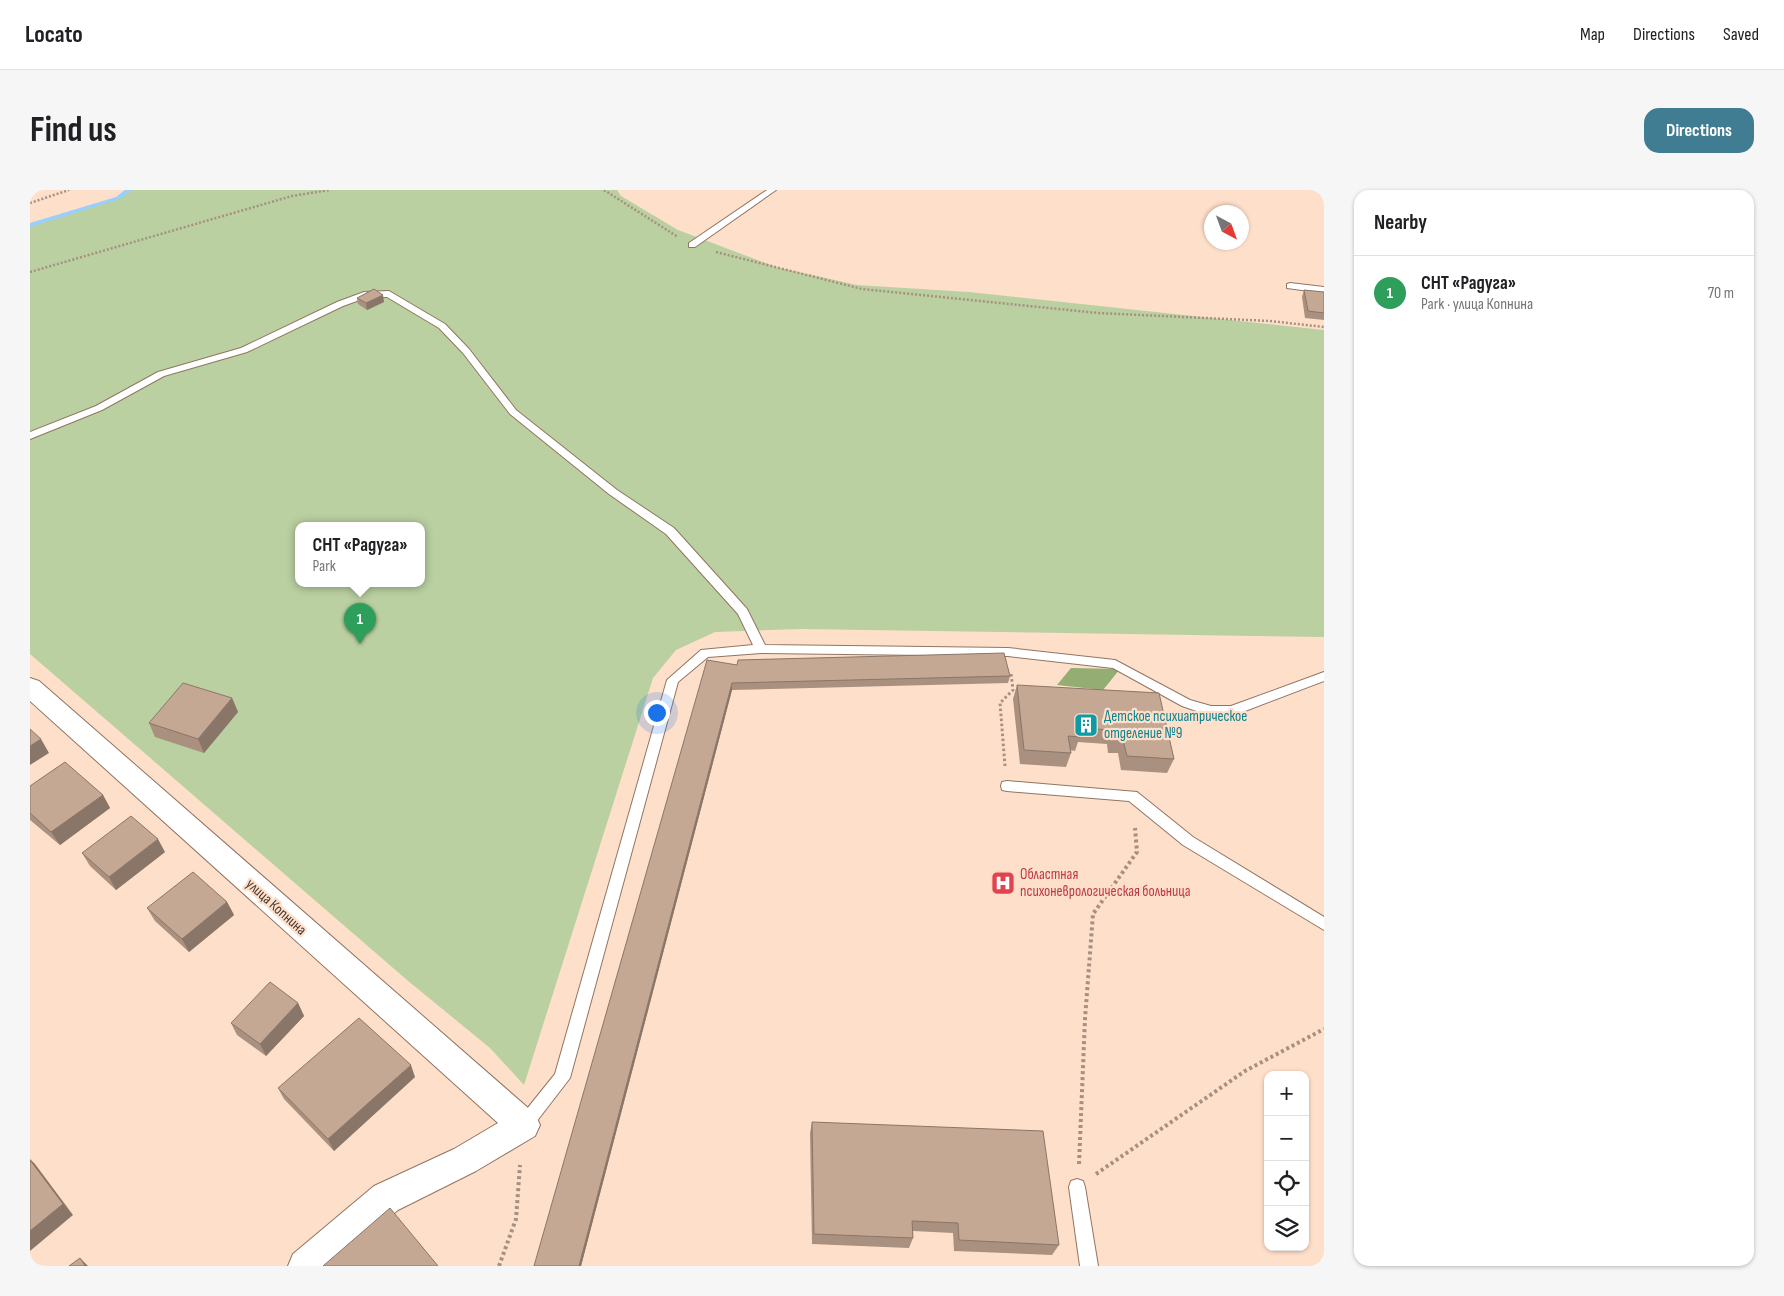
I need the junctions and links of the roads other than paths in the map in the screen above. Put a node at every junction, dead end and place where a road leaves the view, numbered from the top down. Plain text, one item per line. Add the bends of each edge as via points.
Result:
1 (772, 190) edge
2 (692, 245) road end
3 (1290, 286) dead end
4 (1324, 290) edge
5 (30, 436) edge
6 (761, 649) junction
7 (1324, 676) edge
8 (30, 687) edge
9 (1007, 786) road end
10 (1324, 924) edge
11 (524, 1125) junction
12 (1078, 1187) road end
13 (305, 1266) edge
14 (1089, 1266) edge

1 - 2 lane
3 - 4 lane
5 - 6 lane via 98,408 161,374 244,350 367,294 389,294 442,326 466,351 513,412 613,492 670,532 743,612
6 - 7 lane via 1008,652 1115,664 1186,703 1211,711 1232,711
6 - 11 lane via 705,653 674,680 562,1078
8 - 11 street, улица Копнина
9 - 10 lane via 1132,796 1188,841
11 - 13 street via 464,1160 386,1198
12 - 14 lane

